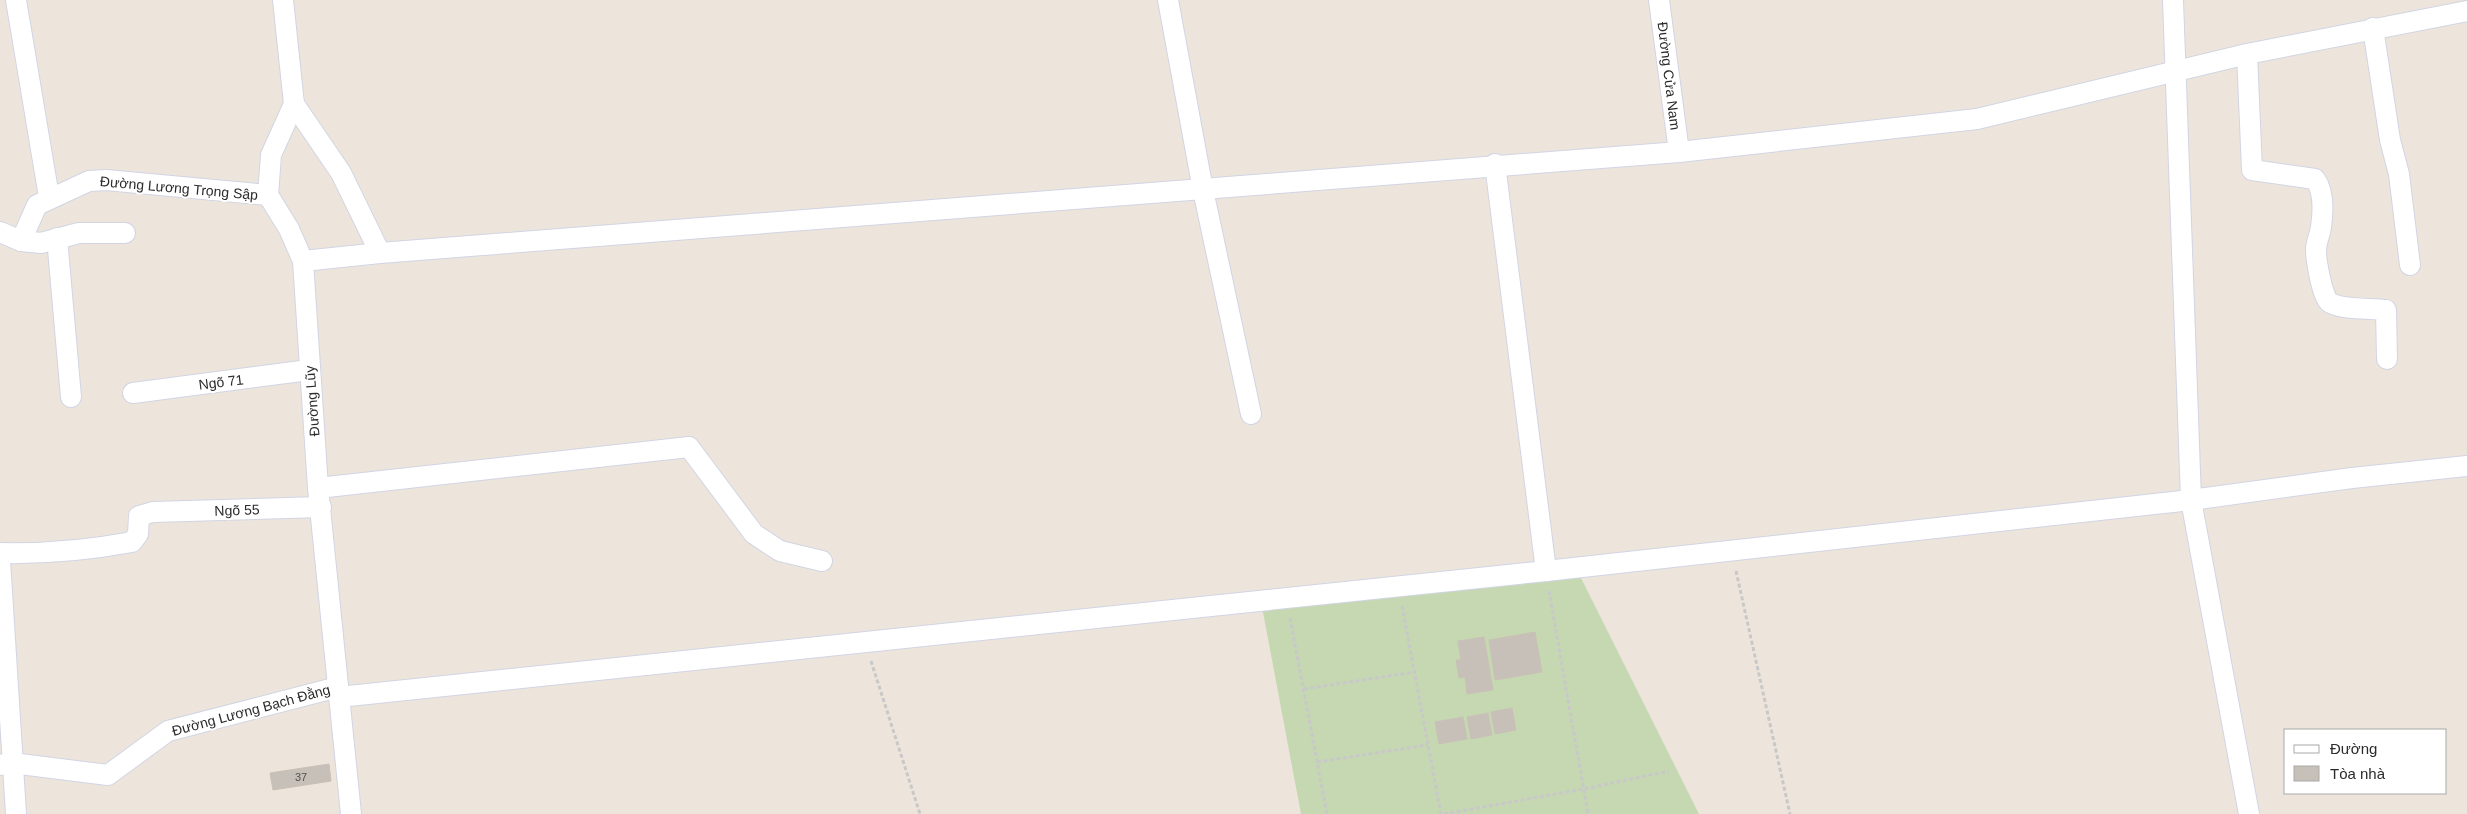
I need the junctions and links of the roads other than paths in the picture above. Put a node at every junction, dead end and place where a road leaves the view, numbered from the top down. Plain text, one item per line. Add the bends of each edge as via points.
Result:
1 (16, 0) edge
2 (283, 0) edge
3 (1168, 0) edge
4 (1659, 0) edge
5 (2173, 0) edge
6 (2467, 11) edge
7 (2373, 28) junction
8 (2247, 54) junction
9 (2175, 73) junction
10 (294, 104) junction
11 (1678, 152) junction
12 (1495, 164) junction
13 (1203, 190) junction
14 (268, 195) junction
15 (49, 197) junction
16 (0, 232) edge
17 (125, 233) dead end
18 (57, 238) junction
19 (20, 240) junction
20 (380, 253) junction
21 (303, 261) junction
22 (2410, 265) dead end
23 (2387, 359) dead end
24 (309, 370) junction
25 (133, 393) dead end
26 (71, 397) dead end
27 (1251, 414) dead end
28 (2467, 466) edge
29 (320, 498) junction
30 (2191, 500) junction
31 (0, 553) edge
32 (0, 560) edge
33 (822, 561) dead end
34 (1546, 571) junction
35 (338, 692) junction
36 (6, 764) edge
37 (16, 814) edge
38 (351, 814) edge
39 (2249, 814) edge

1 - 15 street
2 - 10 street
3 - 13 street
4 - 11 street, Đường Cửa Nam
5 - 9 street
6 - 7 street
7 - 8 street
7 - 22 street via 2390,140 2399,174
8 - 9 street
8 - 23 street via 2252,170 2315,179 2320,186 2321,228 2316,251 2324,294 2336,305 2386,310
9 - 11 street via 1977,119
9 - 30 street
10 - 14 street via 271,155
10 - 20 street via 341,173
11 - 12 street
12 - 13 street
12 - 34 street
13 - 20 street
13 - 27 street
14 - 15 street, Đường Lương Trọng Sập via 106,180 90,181
14 - 21 street, Đường Lũy via 289,229
15 - 19 street, Đường Lương Trọng Sập via 37,205
16 - 19 street
17 - 18 street
18 - 19 street via 41,243
18 - 26 street
20 - 21 street
21 - 24 street, Đường Lũy
24 - 25 street, Ngõ 71
24 - 29 street, Đường Lũy
28 - 30 street, Đường Lương Bạch Đằng
29 - 31 street, Ngõ 55 via 153,512 139,516 138,534 132,542 31,554
29 - 33 street, Ngõ 55 via 689,447 754,534 780,551
29 - 35 street, Đường Lũy
30 - 34 street, Đường Lương Bạch Đằng
30 - 39 street
32 - 36 street
34 - 35 street, Đường Lương Bạch Đằng via 865,642
35 - 36 street, Đường Lương Bạch Đằng via 168,731 108,775
35 - 38 street, Đường Lũy
36 - 37 street

